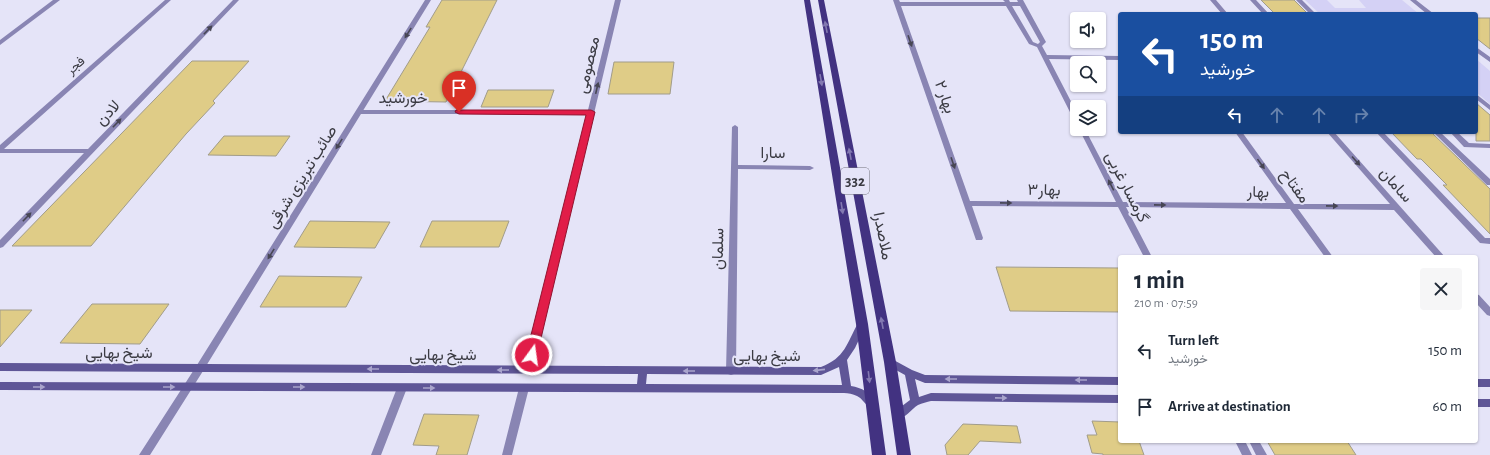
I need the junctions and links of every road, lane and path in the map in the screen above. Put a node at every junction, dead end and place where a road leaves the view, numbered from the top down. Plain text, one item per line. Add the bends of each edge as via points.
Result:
1 (57, 0) edge
2 (168, 0) edge
3 (236, 0) edge
4 (428, 0) edge
5 (618, 0) edge
6 (807, 0) edge
7 (821, 0) edge
8 (1212, 0) edge
9 (1253, 0) edge
10 (1298, 0) edge
11 (1413, 0) edge
12 (897, 2) edge
13 (1007, 2) edge
14 (1021, 2) edge
15 (1223, 12) edge
16 (1264, 12) edge
17 (1311, 12) edge
18 (1428, 12) edge
19 (0, 43) edge
20 (1039, 46) junction
21 (1478, 51) edge
22 (1045, 57) junction
23 (1118, 58) edge
24 (1490, 60) edge
25 (1478, 98) edge
26 (1070, 106) edge
27 (1490, 108) edge
28 (359, 112) junction
29 (591, 112) junction
30 (735, 127) dead end
31 (1239, 134) edge
32 (1332, 134) edge
33 (1381, 134) edge
34 (1438, 134) edge
35 (1455, 134) edge
36 (1086, 136) edge
37 (1490, 146) edge
38 (0, 150) edge
39 (91, 151) junction
40 (735, 167) junction
41 (810, 168) dead end
42 (1490, 183) edge
43 (967, 203) junction
44 (1120, 204) junction
45 (1292, 206) junction
46 (1396, 207) junction
47 (980, 238) dead end
48 (1490, 241) edge
49 (0, 244) edge
50 (1147, 255) edge
51 (1328, 255) edge
52 (1438, 255) edge
53 (1478, 299) edge
54 (1490, 313) edge
55 (862, 324) junction
56 (843, 360) junction
57 (890, 362) junction
58 (0, 368) edge
59 (200, 368) junction
60 (528, 370) junction
61 (643, 371) junction
62 (731, 371) junction
63 (909, 373) junction
64 (1118, 380) edge
65 (1478, 383) edge
66 (1490, 384) edge
67 (0, 386) edge
68 (187, 387) junction
69 (402, 388) junction
70 (524, 388) junction
71 (641, 388) junction
72 (847, 390) junction
73 (1118, 399) edge
74 (915, 402) junction
75 (1478, 403) edge
76 (1490, 403) edge
77 (873, 410) junction
78 (898, 415) junction
79 (1241, 443) edge
80 (1255, 443) edge
81 (144, 455) edge
82 (376, 455) edge
83 (507, 455) edge
84 (879, 455) edge
85 (904, 455) edge
86 (1247, 455) edge
87 (1262, 455) edge

1 - 19 street
2 - 38 street, فجر
39 -> 3 street, لادن
4 -> 28 street, صائب تبریزی شرقی
29 -> 5 street, معصومی
6 -> 55 main road, 332
57 -> 7 main road, ملاصدرا / 332
8 - 15 street
9 - 16 street
10 - 17 street
11 - 18 street
12 - 13 street
12 -> 43 street, بهار ۲
13 - 14 street
13 - 20 street via 1030,43
14 - 20 street via 1043,42
20 - 22 street
21 - 24 street
22 - 23 street
22 - 26 street
25 - 27 street
28 - 29 street, خورشید
28 -> 59 street, صائب تبریزی شرقی
29 - 60 street, معصومی
30 - 40 street, سلمان
31 -> 45 street, مفتاح
32 -> 46 street, سامان
33 - 48 street via 1483,241
34 - 42 street
35 - 37 street via 1467,146
44 -> 36 street, گرمسار غربی
38 - 39 street, فجر
49 -> 39 street, لادن
40 - 41 street, سارا
40 - 62 street, سلمان
43 -> 44 street, بهار۳
43 - 47 street, بهار ۲
44 -> 45 street, بهار
44 - 50 street, گرمسار غربی
45 -> 46 street, بهار
45 - 51 street, مفتاح
46 - 52 street, سامان
53 - 54 street
55 - 56 main road, شیخ بهایی
55 -> 77 main road, 332
56 -> 62 main road, شیخ بهایی via 821,371
56 - 72 main road
57 - 63 main road
57 - 78 main road, ملاصدرا / 332
58 - 59 main road, شیخ بهایی
60 -> 59 main road, شیخ بهایی
59 - 68 street, صائب تبریزی شرقی
60 - 61 main road, شیخ بهایی
62 -> 61 main road, شیخ بهایی
61 - 71 main road
64 -> 63 main road via 925,379
63 - 74 main road
65 - 66 main road
67 -> 68 main road, شیخ بهایی
68 -> 69 main road, شیخ بهایی
68 - 81 street, صائب تبریزی شرقی
69 -> 70 main road, شیخ بهایی
69 - 82 street
70 - 71 main road, شیخ بهایی
70 - 83 street
71 - 72 main road, شیخ بهایی
72 - 77 main road, شیخ بهایی via 864,394
74 -> 73 main road via 931,397
74 - 78 main road
75 - 76 main road
77 - 84 main road, 332
78 - 85 main road, ملاصدرا / 332
79 - 86 street
80 - 87 street

